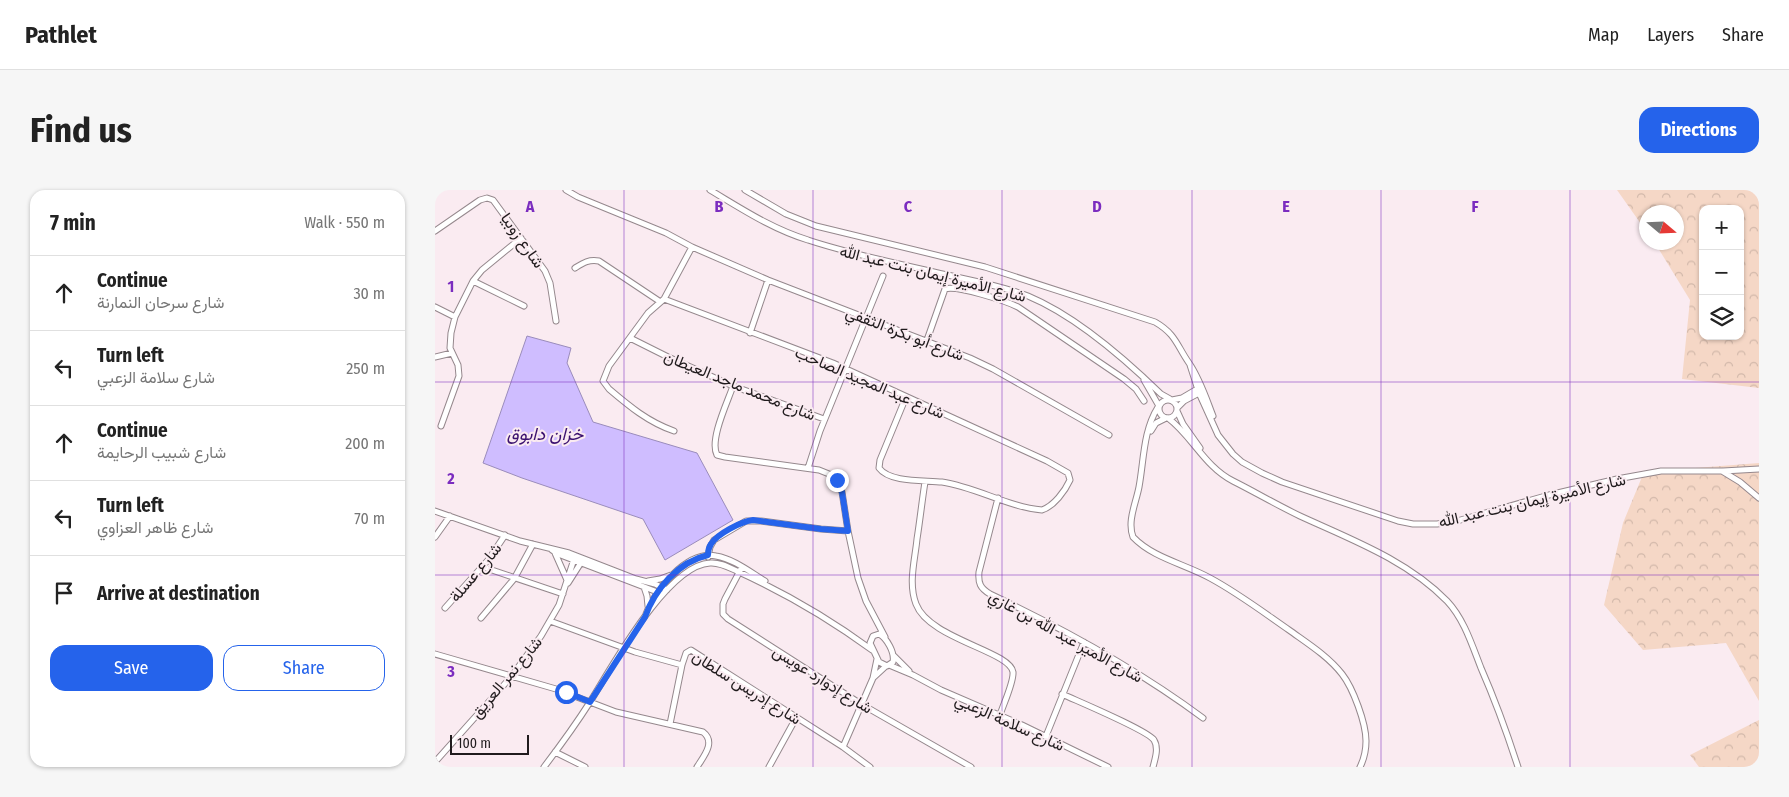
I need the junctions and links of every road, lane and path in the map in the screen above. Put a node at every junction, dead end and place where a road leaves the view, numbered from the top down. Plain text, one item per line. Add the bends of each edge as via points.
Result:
1 (566, 190) edge
2 (711, 190) edge
3 (745, 190) edge
4 (435, 231) edge
5 (521, 238) junction
6 (692, 247) junction
7 (575, 268) dead end
8 (883, 276) dead end
9 (768, 280) junction
10 (473, 281) junction
11 (661, 300) junction
12 (525, 306) dead end
13 (435, 307) edge
14 (455, 317) junction
15 (867, 318) junction
16 (556, 321) dead end
17 (750, 332) junction
18 (630, 338) junction
19 (927, 340) junction
20 (452, 353) junction
21 (435, 357) edge
22 (845, 369) junction
23 (1142, 378) junction
24 (733, 386) junction
25 (1200, 389) junction
26 (906, 397) junction
27 (1171, 400) junction
28 (1144, 401) dead end
29 (1159, 407) junction
30 (1177, 410) junction
31 (1167, 418) junction
32 (824, 419) junction
33 (441, 426) dead end
34 (674, 431) dead end
35 (1109, 435) dead end
36 (1145, 445) junction
37 (807, 468) junction
38 (1759, 469) edge
39 (1723, 472) junction
40 (925, 482) junction
41 (1237, 482) junction
42 (998, 498) junction
43 (1759, 498) edge
44 (435, 511) edge
45 (450, 516) junction
46 (848, 531) junction
47 (505, 535) junction
48 (435, 537) edge
49 (533, 544) junction
50 (553, 550) junction
51 (708, 555) junction
52 (575, 558) junction
53 (582, 561) junction
54 (708, 563) junction
55 (483, 567) junction
56 (741, 570) junction
57 (678, 571) junction
58 (515, 578) junction
59 (567, 583) junction
60 (644, 584) junction
61 (662, 591) junction
62 (563, 594) junction
63 (445, 608) dead end
64 (648, 608) junction
65 (645, 617) junction
66 (481, 618) dead end
67 (874, 618) junction
68 (550, 621) junction
69 (872, 637) junction
70 (885, 637) junction
71 (856, 638) junction
72 (1084, 642) junction
73 (624, 647) junction
74 (873, 650) junction
75 (437, 655) edge
76 (893, 655) junction
77 (877, 659) junction
78 (435, 661) edge
79 (682, 665) junction
80 (887, 665) junction
81 (913, 675) junction
82 (511, 677) junction
83 (873, 678) junction
84 (1062, 694) junction
85 (590, 702) junction
86 (861, 704) junction
87 (999, 715) junction
88 (796, 718) junction
89 (1203, 718) dead end
90 (670, 724) junction
91 (1046, 736) junction
92 (843, 748) junction
93 (555, 752) junction
94 (435, 762) edge
95 (770, 766) edge
96 (545, 767) edge
97 (585, 767) edge
98 (697, 767) edge
99 (870, 767) edge
100 (971, 767) edge
101 (1108, 767) edge
102 (1153, 767) edge
103 (1360, 767) edge
104 (1518, 767) edge

1 - 6 street, شارع أبو بكرة الثقفي
2 - 23 street, شارع الأميرة إيمان بنت عبد الله via 770,225 807,240 1029,297 1079,326
3 - 25 street, شارع الأميرة إيمان بنت عبد الله via 786,214 816,226 985,267 1155,322 1175,338 1195,370
4 - 5 street, شارع زوبيا via 487,198 495,201
5 - 10 street via 487,265
5 - 16 street, شارع زوبيا via 547,276
6 - 9 street, شارع أبو بكرة الثقفي
6 - 11 street
7 - 11 street, شارع عبد المجيد الصاحب via 586,261 599,262
8 - 15 street
9 - 15 street, شارع أبو بكرة الثقفي
9 - 17 street
10 - 12 street
10 - 14 street
11 - 17 street, شارع عبد المجيد الصاحب
11 - 18 street
13 - 14 street
14 - 20 street via 450,340
15 - 19 street, شارع أبو بكرة الثقفي
15 - 22 street
17 - 22 street, شارع عبد المجيد الصاحب
18 - 24 street, شارع محمد ماجد العيطان
18 - 34 street via 605,372 603,381 639,413
19 - 28 street, شارع الأميرة إيمان بنت عبد الله via 945,289 955,288 1005,302 1023,310 1124,379
19 - 35 street, شارع أبو بكرة الثقفي via 988,366
20 - 21 street
20 - 33 street via 459,364 459,376
22 - 26 street, شارع عبد المجيد الصاحب
22 - 32 street
23 - 27 street, شارع الأميرة إيمان بنت عبد الله
23 - 29 street, شارع الأميرة إيمان بنت عبد الله
24 - 32 street, شارع محمد ماجد العيطان
24 - 37 street via 716,438 717,454
25 - 27 street
25 - 30 street
25 - 39 street, شارع الأميرة إيمان بنت عبد الله via 1225,444 1242,462 1272,478 1413,524 1457,521 1549,495 1661,471
26 - 40 street via 879,468 890,476
26 - 42 street, شارع عبد المجيد الصاحب via 1028,451 1065,470 1071,477 1064,490 1045,509
27 - 29 street via 1161,402
27 - 30 street
29 - 31 street via 1161,415
29 - 36 street via 1150,423
30 - 31 street via 1174,416
30 - 41 street via 1199,448
31 - 36 street via 1153,425
31 - 41 street via 1206,459
32 - 37 street
36 - 103 street via 1132,514 1133,537 1147,548 1233,591 1335,666 1347,683 1362,722 1366,740
37 - 46 street via 827,472 837,480
38 - 39 street, شارع الأميرة إيمان بنت عبد الله
39 - 43 street
40 - 42 street via 942,482
40 - 87 street via 913,572 916,605 940,630 1011,666 1013,674
41 - 104 street via 1372,549 1407,569 1448,602 1467,630
42 - 72 street, شارع الأمير عبد الله بن غازي via 979,572 981,588
44 - 45 street
45 - 47 street
45 - 48 street
46 - 51 street via 746,521 711,543
46 - 67 street via 858,578
47 - 49 street
47 - 55 street, شارع عسلة
49 - 50 street
49 - 58 street
50 - 52 street
50 - 59 street
51 - 54 street
51 - 56 street via 721,558
51 - 57 street via 695,559
52 - 53 street
52 - 59 street, شارع نمر العريق
53 - 59 street, شارع نمر العريق
53 - 60 street
54 - 56 street
54 - 61 street via 689,570
55 - 58 street
55 - 63 street, شارع عسلة
56 - 71 street
56 - 86 street, شارع إدوارد عويس via 723,604 725,616
57 - 60 street
57 - 61 street
58 - 62 street
58 - 66 street
59 - 62 street, شارع نمر العريق
60 - 61 street
60 - 64 street
61 - 64 street
61 - 65 street
62 - 68 street, شارع نمر العريق
64 - 65 street
65 - 73 street
67 - 69 street
67 - 70 street
68 - 73 street
68 - 82 street, شارع نمر العريق
69 - 70 street via 879,634
69 - 71 street
69 - 74 street via 870,644
70 - 76 street
71 - 74 street
72 - 84 street
72 - 89 street, شارع الأمير عبد الله بن غازي
73 - 79 street
73 - 85 street
74 - 77 street
75 - 78 street
75 - 82 street
76 - 80 street via 893,662
76 - 81 street, شارع سلامة الزعبي
77 - 80 street, شارع سلامة الزعبي
77 - 83 street
79 - 88 street, شارع إدريس سلطان via 687,651 694,651
79 - 90 street, شارع إدريس سلطان
80 - 81 street, شارع سلامة الزعبي
80 - 83 street
81 - 87 street, شارع سلامة الزعبي
82 - 85 street
82 - 94 street, شارع نمر العريق
83 - 86 street
84 - 91 street
84 - 102 street via 1153,738 1156,747
85 - 90 street
85 - 93 street
86 - 92 street
86 - 100 street, شارع إدوارد عويس
87 - 91 street, شارع سلامة الزعبي
88 - 92 street, شارع إدريس سلطان
88 - 95 street
90 - 98 street via 698,730 708,738 709,747
91 - 101 street, شارع سلامة الزعبي
92 - 99 street, شارع إدريس سلطان
93 - 96 street
93 - 97 street

